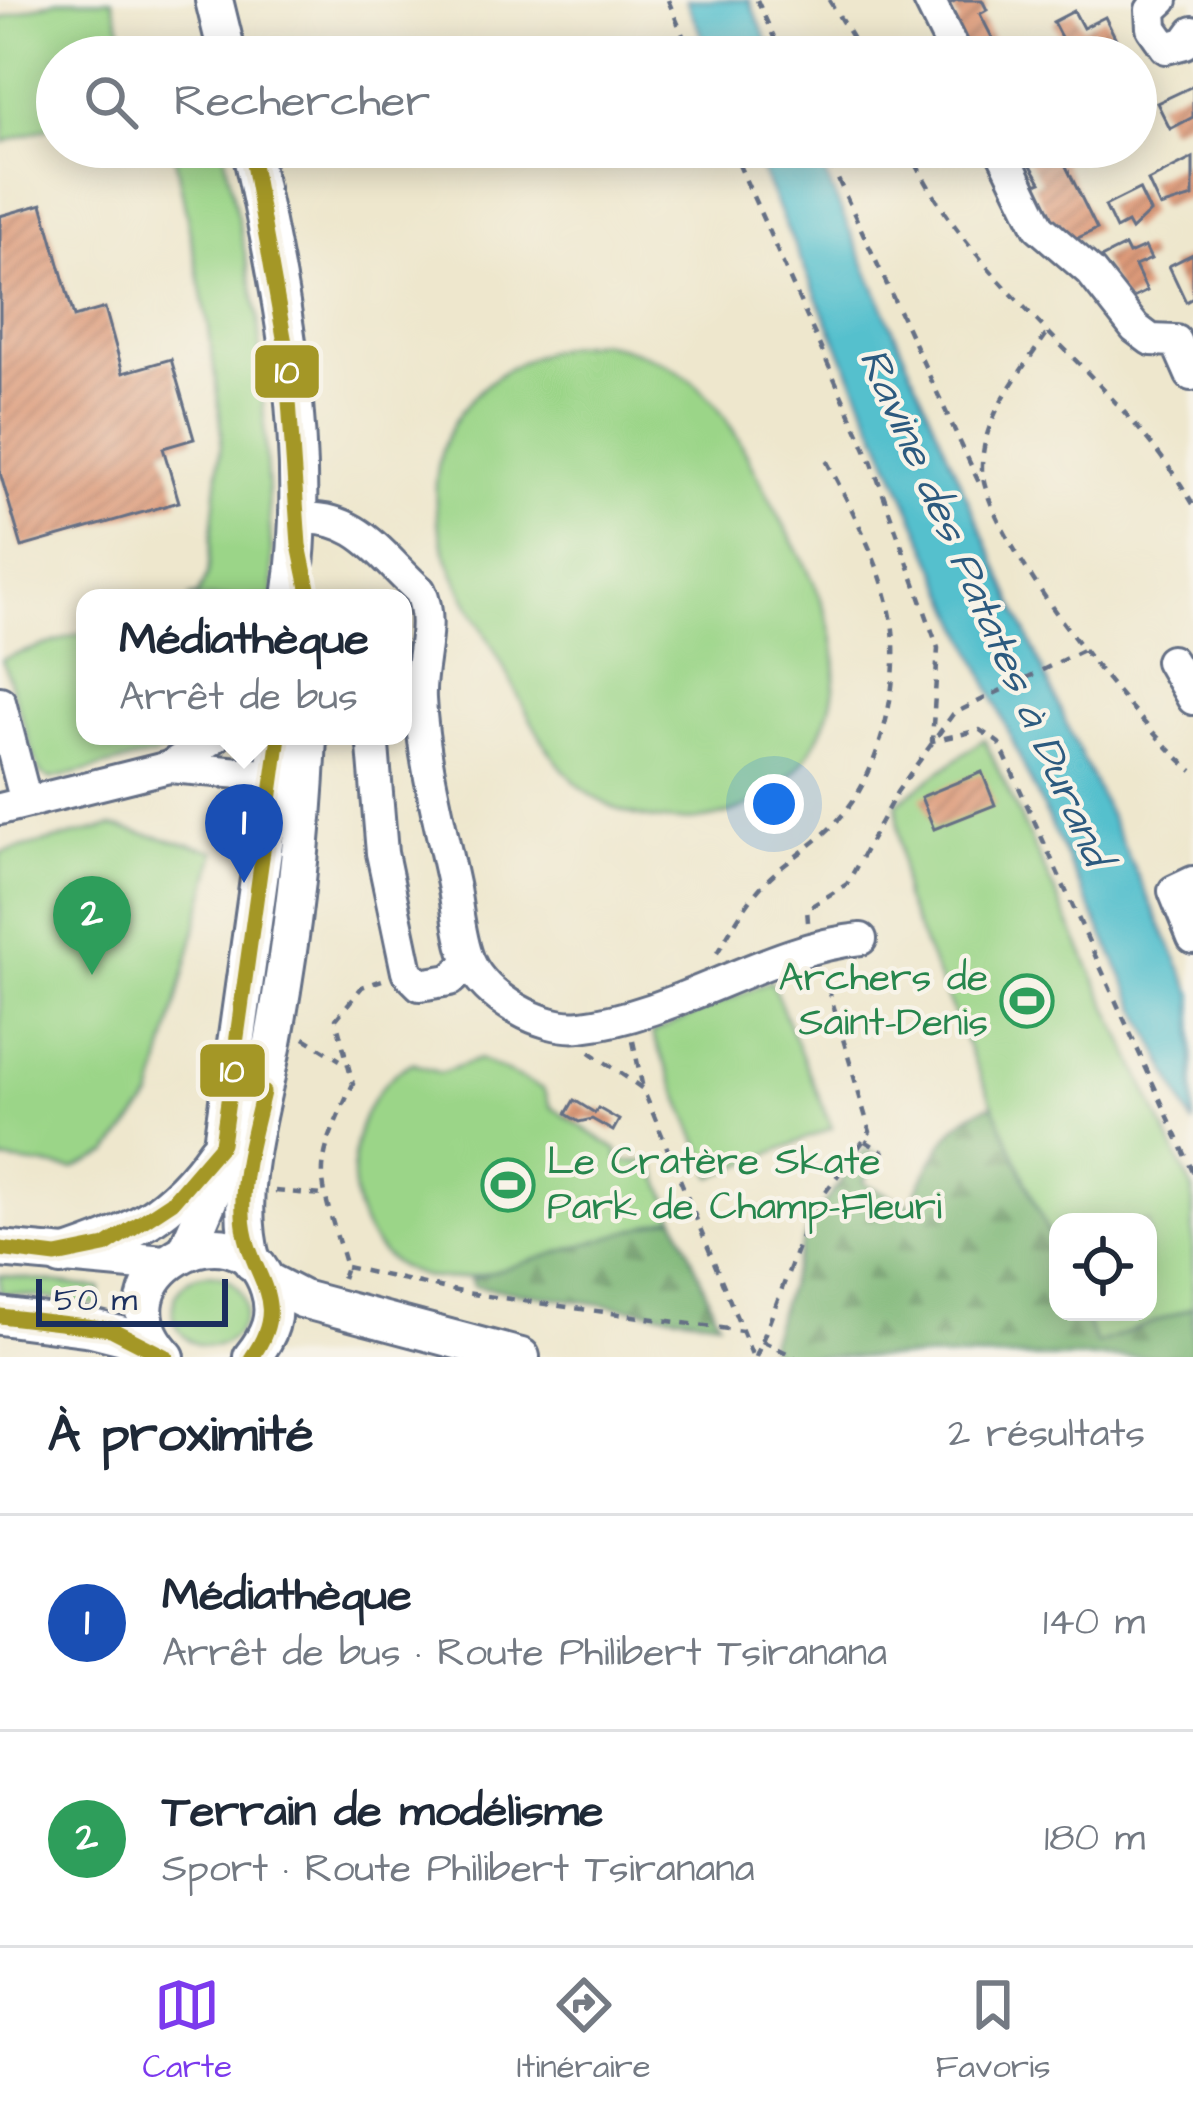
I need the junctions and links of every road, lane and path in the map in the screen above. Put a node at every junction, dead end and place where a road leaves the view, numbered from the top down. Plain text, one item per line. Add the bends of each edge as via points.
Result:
1 (214, 0) edge
2 (668, 0) edge
3 (757, 0) edge
4 (829, 0) edge
5 (929, 0) edge
6 (1162, 0) edge
7 (1193, 32) edge
8 (223, 36) edge
9 (683, 36) edge
10 (773, 36) edge
11 (851, 36) edge
12 (947, 36) edge
13 (254, 168) edge
14 (740, 168) edge
15 (833, 168) edge
16 (921, 168) edge
17 (1010, 168) edge
18 (1046, 335) junction
19 (1191, 374) edge
20 (826, 460) dead end
21 (983, 492) junction
22 (1193, 504) edge
23 (298, 532) junction
24 (292, 589) edge
25 (308, 589) edge
26 (1085, 649) junction
27 (1171, 661) dead end
28 (412, 670) edge
29 (412, 678) edge
30 (1193, 699) edge
31 (0, 702) edge
32 (932, 741) junction
33 (203, 745) edge
34 (376, 745) edge
35 (297, 759) edge
36 (169, 766) junction
37 (1193, 771) edge
38 (13, 805) edge
39 (1193, 882) edge
40 (1193, 938) edge
41 (861, 939) dead end
42 (817, 949) junction
43 (469, 964) junction
44 (407, 972) junction
45 (703, 992) junction
46 (632, 1015) junction
47 (550, 1027) junction
48 (275, 1033) junction
49 (343, 1062) junction
50 (643, 1089) junction
51 (865, 1141) junction
52 (222, 1144) junction
53 (885, 1153) dead end
54 (1193, 1172) edge
55 (246, 1190) junction
56 (322, 1195) junction
57 (0, 1249) edge
58 (61, 1257) junction
59 (176, 1257) junction
60 (346, 1267) junction
61 (260, 1272) junction
62 (336, 1294) dead end
63 (0, 1316) edge
64 (742, 1331) junction
65 (762, 1341) junction
66 (160, 1350) edge
67 (252, 1357) edge
68 (521, 1357) edge
69 (754, 1357) edge
70 (795, 1357) edge

1 - 8 main road
2 - 9 path
3 - 10 path
4 - 11 path
5 - 12 street
6 - 7 street via 1151,10 1152,28 1166,47
13 - 23 main road via 285,343
14 - 32 path via 872,463 938,648
15 - 21 path
16 - 18 path via 964,240
17 - 19 street via 1039,227 1091,272 1135,328 1151,340 1176,341
18 - 21 path via 990,424
18 - 22 path via 1151,445
20 - 45 path via 859,524 893,630 888,708 852,803 758,890 717,953
21 - 26 path via 1019,566
23 - 24 main road
23 - 25 main road
23 - 28 street via 323,517 349,524 420,591 428,621
26 - 32 path via 962,708
26 - 37 path
27 - 30 street
29 - 43 street
31 - 38 street
32 - 42 path via 847,884 807,908
32 - 54 path via 980,730 999,743
33 - 36 street
34 - 44 street via 382,853
35 - 36 street
35 - 48 main road
35 - 52 main road
36 - 38 street
39 - 40 street via 1174,891
41 - 42 street
42 - 45 street
42 - 51 path via 870,1125
43 - 44 street via 437,985 420,985
43 - 47 street via 515,1010
44 - 49 path via 346,1001 336,1019
45 - 46 street
46 - 47 street
46 - 50 path
47 - 50 path
48 - 49 path via 314,1042
48 - 55 main road
49 - 56 path via 353,1084 326,1139
50 - 64 path
51 - 53 path
51 - 65 path via 812,1210
52 - 58 main road via 197,1180 132,1234
52 - 59 main road via 211,1194
55 - 56 path
55 - 61 main road via 244,1232
56 - 60 path
57 - 58 main road
58 - 59 main road
59 - 61 main road via 222,1247
59 - 66 main road via 146,1302
60 - 62 path
60 - 64 path via 466,1293
61 - 67 main road via 273,1322
61 - 68 main road via 302,1299
63 - 66 main road via 92,1328
64 - 69 path
65 - 69 path
65 - 70 path

